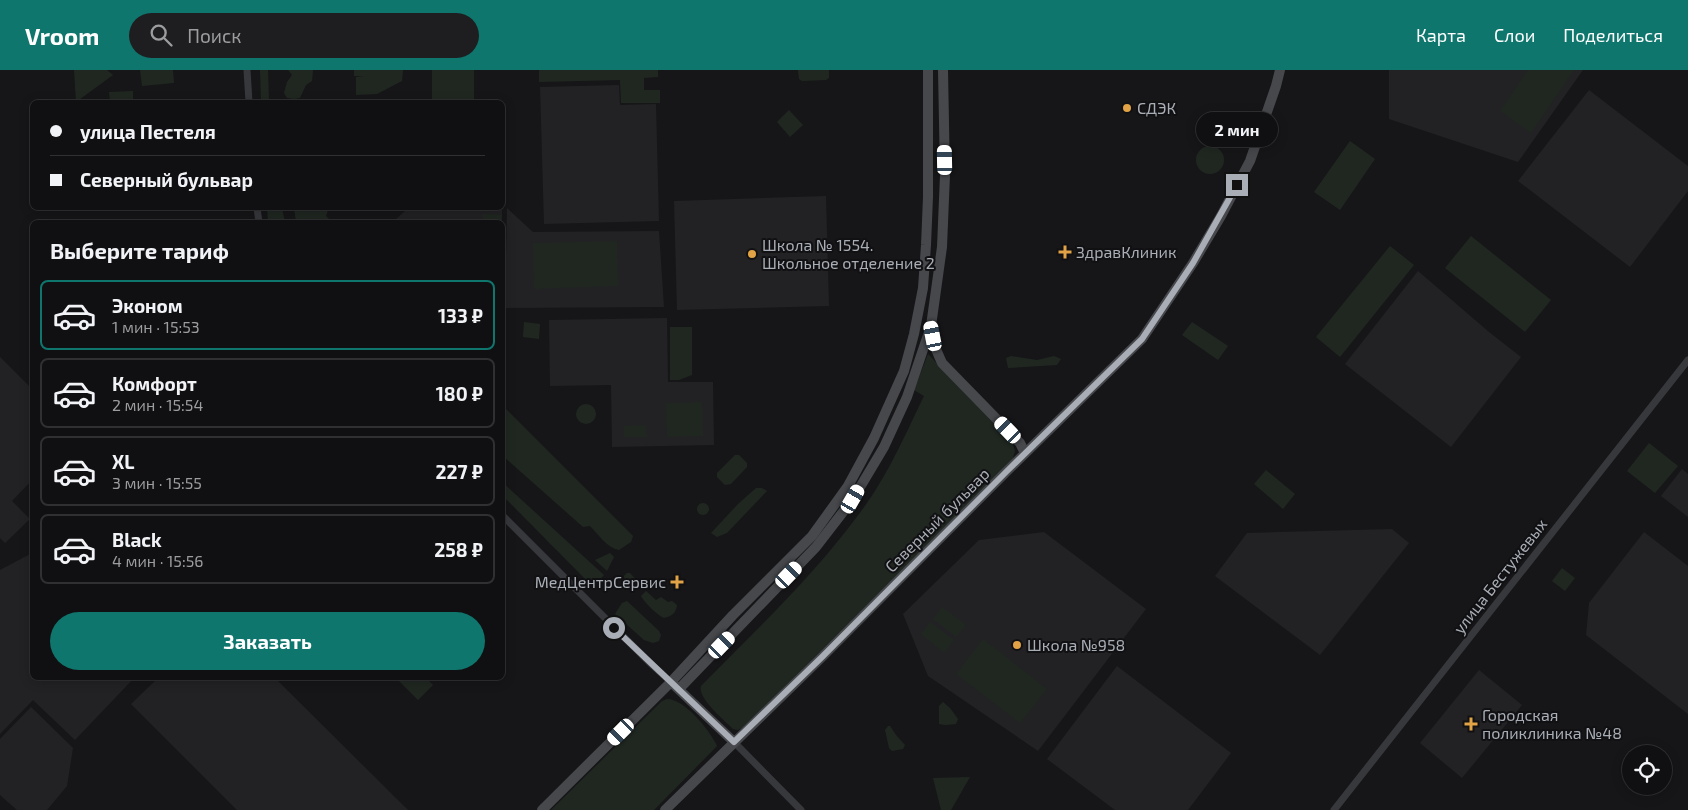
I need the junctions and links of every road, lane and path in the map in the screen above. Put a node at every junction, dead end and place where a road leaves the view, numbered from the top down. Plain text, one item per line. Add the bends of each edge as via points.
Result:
1 (247, 70) edge
2 (928, 70) edge
3 (944, 70) edge
4 (1280, 70) edge
5 (249, 100) edge
6 (931, 326) junction
7 (1688, 360) edge
8 (1025, 453) junction
9 (505, 518) edge
10 (675, 685) junction
11 (734, 742) junction
12 (542, 810) edge
13 (665, 810) edge
14 (801, 810) edge
15 (1334, 810) edge

1 - 5 street
2 - 10 main road via 923,288 914,334 896,392 848,486 812,536 733,615
3 - 6 main road via 942,247
4 - 8 main road, Северный бульвар via 1250,161 1221,216 1174,292 1142,339
6 - 8 main road via 942,362 1020,443
6 - 10 main road via 908,397 884,447 853,499 816,547
7 - 15 street, улица Бестужевых
8 - 11 main road, Северный бульвар
9 - 10 street
10 - 11 main road
10 - 12 main road
11 - 13 main road, Северный бульвар
11 - 14 street

